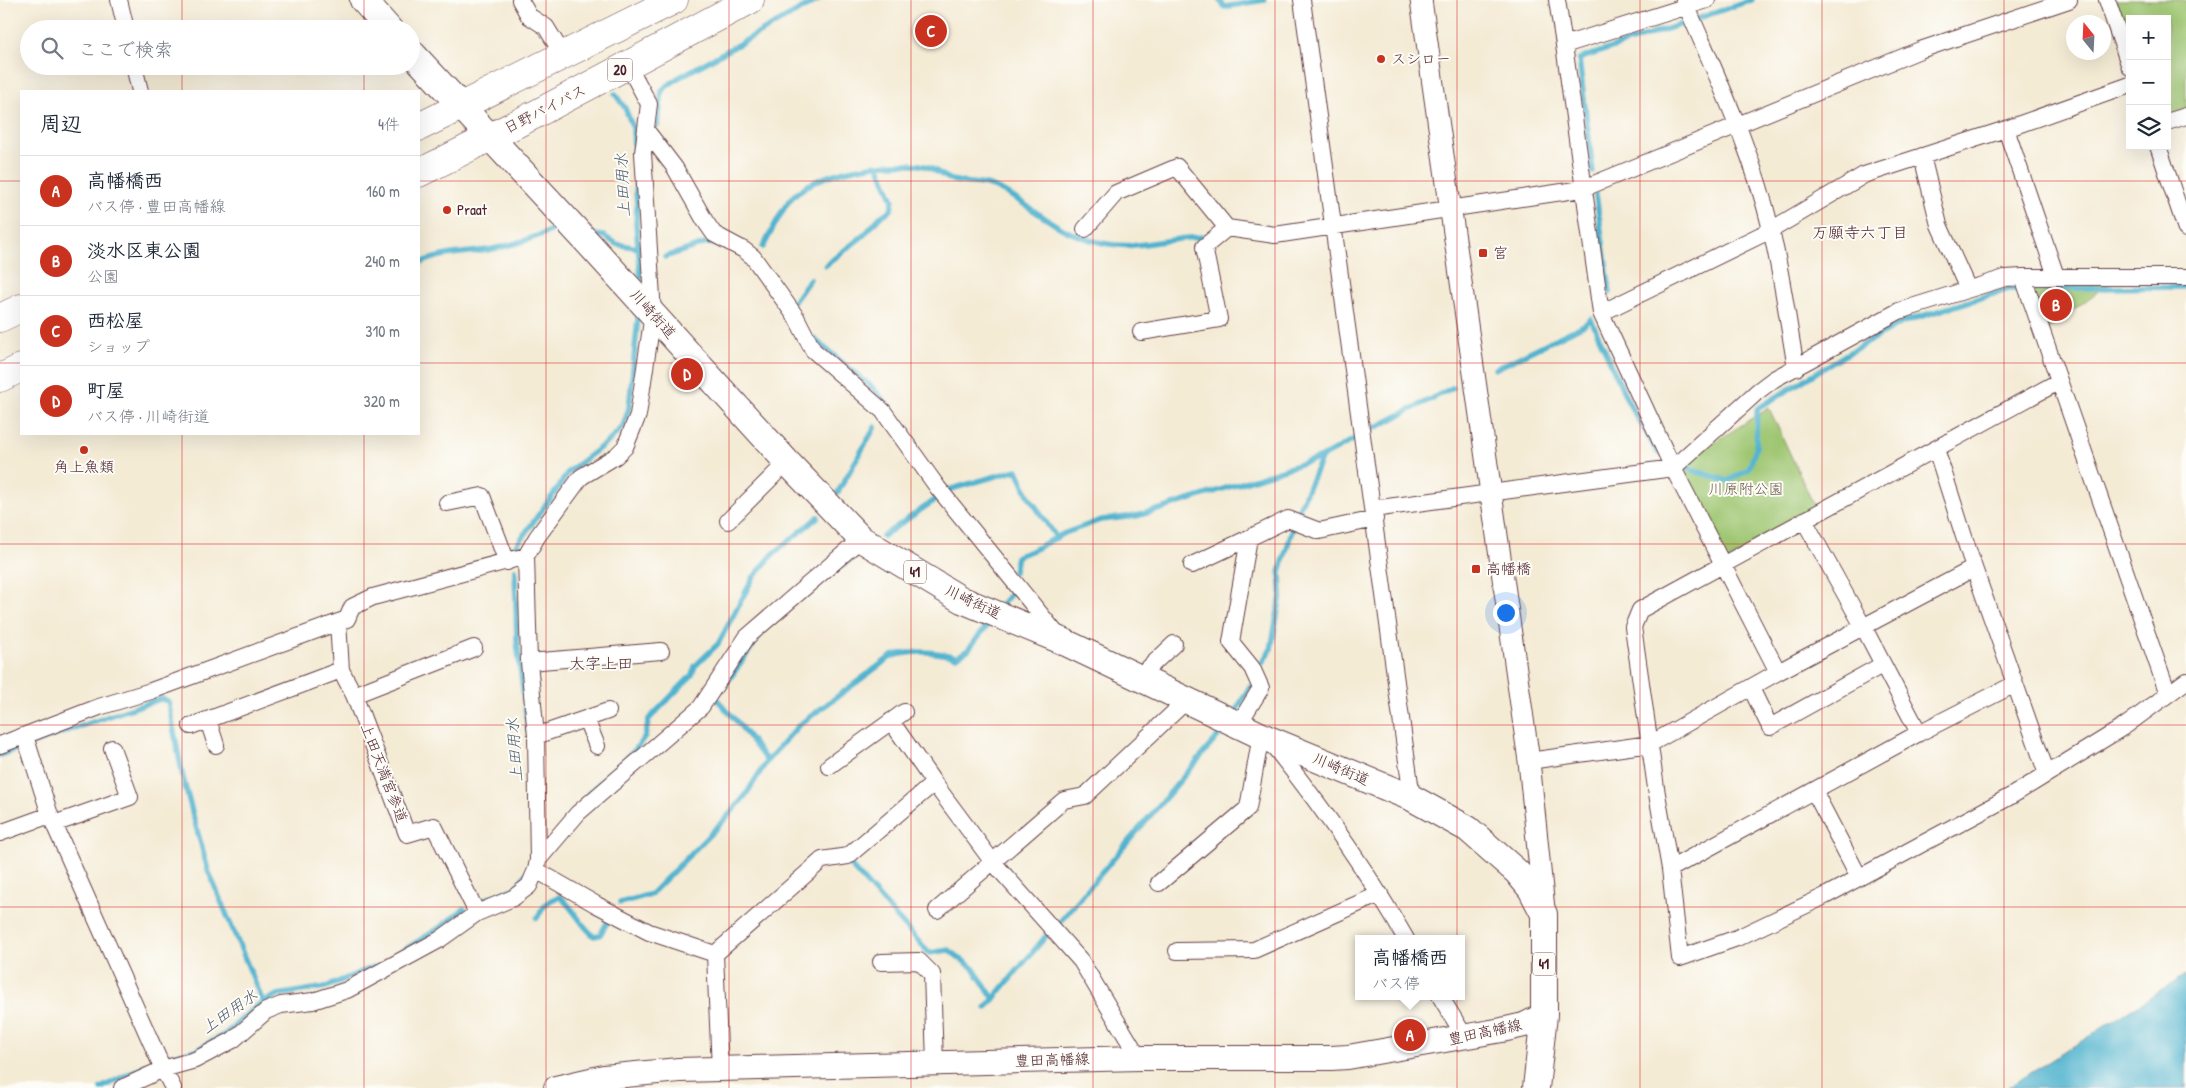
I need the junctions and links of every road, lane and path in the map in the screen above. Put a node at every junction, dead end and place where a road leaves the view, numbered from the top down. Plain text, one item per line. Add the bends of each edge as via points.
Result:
1 (119, 0) edge
2 (363, 0) edge
3 (520, 0) edge
4 (674, 0) edge
5 (750, 0) edge
6 (1302, 0) edge
7 (1421, 0) edge
8 (1557, 0) edge
9 (1707, 0) edge
10 (2069, 0) edge
11 (2107, 0) edge
12 (1686, 6) edge
13 (124, 20) edge
14 (382, 20) edge
15 (1564, 46) junction
16 (563, 54) junction
17 (2128, 60) edge
18 (420, 62) edge
19 (628, 65) junction
20 (136, 75) edge
21 (2126, 86) edge
22 (140, 90) edge
23 (460, 106) junction
24 (2186, 116) edge
25 (2171, 121) edge
26 (1738, 124) junction
27 (420, 126) edge
28 (2006, 129) junction
29 (646, 130) junction
30 (490, 138) junction
31 (2159, 150) edge
32 (1922, 156) junction
33 (420, 173) edge
34 (1582, 189) junction
35 (1451, 209) junction
36 (1334, 225) junction
37 (1227, 228) junction
38 (1085, 229) dead end
39 (2186, 229) edge
40 (1771, 230) junction
41 (2056, 276) junction
42 (2186, 276) edge
43 (2023, 277) junction
44 (1968, 288) junction
45 (20, 308) edge
46 (1601, 313) junction
47 (653, 314) junction
48 (0, 318) edge
49 (1140, 332) dead end
50 (20, 368) edge
51 (1796, 368) junction
52 (0, 378) edge
53 (2058, 382) junction
54 (1936, 449) junction
55 (787, 462) junction
56 (1673, 468) junction
57 (1490, 492) junction
58 (447, 503) dead end
59 (1374, 514) junction
60 (1804, 520) junction
61 (728, 521) dead end
62 (1249, 538) junction
63 (861, 540) junction
64 (526, 556) junction
65 (507, 562) junction
66 (1722, 564) junction
67 (1192, 565) dead end
68 (1974, 568) junction
69 (338, 622) junction
70 (1864, 628) junction
71 (1062, 641) junction
72 (1174, 644) dead end
73 (474, 648) dead end
74 (661, 651) dead end
75 (529, 662) junction
76 (1882, 666) junction
77 (341, 670) junction
78 (1778, 672) junction
79 (1139, 677) junction
80 (2186, 681) edge
81 (2015, 684) junction
82 (1752, 688) junction
83 (2168, 694) junction
84 (354, 695) junction
85 (1186, 701) junction
86 (608, 711) dead end
87 (586, 718) junction
88 (208, 720) junction
89 (191, 726) dead end
90 (1255, 733) junction
91 (1919, 733) junction
92 (25, 736) junction
93 (536, 736) junction
94 (1650, 744) junction
95 (0, 745) edge
96 (216, 745) dead end
97 (597, 746) dead end
98 (112, 748) dead end
99 (1529, 761) junction
100 (828, 766) dead end
101 (2047, 774) junction
102 (934, 783) junction
103 (1814, 791) junction
104 (1412, 798) junction
105 (52, 820) junction
106 (0, 833) edge
107 (992, 861) junction
108 (537, 865) junction
109 (1670, 870) junction
110 (1859, 877) junction
111 (1159, 883) dead end
112 (1380, 894) junction
113 (937, 910) dead end
114 (477, 913) junction
115 (1544, 914) junction
116 (1404, 935) edge
117 (1177, 951) dead end
118 (715, 954) junction
119 (882, 962) dead end
120 (1442, 1000) edge
121 (1544, 1014) junction
122 (1465, 1037) junction
123 (1139, 1058) junction
124 (935, 1063) junction
125 (162, 1069) junction
126 (720, 1070) junction
127 (122, 1088) edge
128 (173, 1088) edge
129 (556, 1088) edge
130 (1536, 1088) edge

1 - 13 street
2 - 14 main road
3 - 16 street via 529,16 546,27
4 - 16 highway
5 - 19 highway, 日野バイパス / 20
6 - 36 street
7 - 35 street
8 - 15 street
9 - 12 street
10 - 26 street via 1920,50
11 - 17 street
12 - 15 street
12 - 26 street
15 - 34 street
16 - 23 highway
18 - 23 main road, 川崎街道 / 41
19 - 29 street via 649,104
19 - 30 highway, 日野バイパス / 20
20 - 22 street
21 - 28 street
23 - 27 highway
23 - 30 main road, 川崎街道 / 41
24 - 25 street
26 - 34 street
26 - 40 street
28 - 32 street
28 - 41 street
29 - 47 street via 643,153
29 - 71 street via 675,168 714,234 753,257 796,317 813,350 882,411 938,488
30 - 33 highway, 日野バイパス / 20
30 - 47 main road, 川崎街道 / 41
31 - 39 street
32 - 40 street via 1864,175
32 - 44 street via 1939,225
34 - 35 street
34 - 46 street
35 - 36 street
35 - 57 street
36 - 37 street via 1275,235
36 - 59 street
37 - 38 street via 1177,167 1116,192
37 - 49 street via 1204,247 1219,319
40 - 46 street
40 - 51 street
41 - 42 street
41 - 43 street
43 - 44 street via 2005,278
43 - 53 street
44 - 51 street via 1899,311
45 - 48 highway
46 - 56 street
47 - 55 main road, 川崎街道 / 41
47 - 64 street via 638,415 625,447 581,477
50 - 52 highway
51 - 56 street via 1758,392
53 - 54 street
53 - 83 street
54 - 60 street
54 - 68 street
55 - 61 street
55 - 63 main road, 川崎街道 / 41
56 - 57 street
56 - 66 street
57 - 59 street
57 - 99 street
58 - 65 street via 482,496
59 - 62 street via 1319,531 1288,519
59 - 104 street
60 - 66 street
60 - 70 street
62 - 67 street
62 - 90 street via 1231,642 1252,668 1261,688
63 - 71 main road, 川崎街道 / 41 via 962,600
63 - 108 street via 747,637 701,707 578,813
64 - 65 street
64 - 75 street
65 - 69 street via 373,597 352,607 347,619
66 - 78 street
66 - 94 street via 1640,610 1633,627
68 - 70 street
68 - 81 street
69 - 77 street, 上田天満宮参道
69 - 92 street
70 - 76 street
70 - 78 street
71 - 79 main road, 川崎街道 / 41
72 - 79 street
73 - 84 street
74 - 75 street
75 - 93 street
76 - 82 street via 1770,727
76 - 91 street
77 - 84 street, 上田天満宮参道
77 - 88 street
78 - 82 street
79 - 85 main road, 川崎街道 / 41
80 - 83 street
81 - 91 street
81 - 101 street
82 - 94 street
83 - 101 street via 2125,726
84 - 114 street, 上田天満宮参道 via 408,834 434,826
85 - 90 main road, 川崎街道 / 41
85 - 107 street via 1085,796 1064,800
86 - 87 street
87 - 93 street
87 - 97 street
88 - 89 street
88 - 96 street
90 - 104 main road, 川崎街道 / 41
90 - 111 street via 1248,808
90 - 112 street via 1308,789
91 - 103 street
92 - 95 street
92 - 105 street
93 - 108 street
94 - 99 street
94 - 109 street
98 - 105 street via 130,797
99 - 115 street
100 - 102 street via 897,716
101 - 110 street
102 - 107 street
102 - 118 street via 848,856 822,860
103 - 109 street
103 - 110 street
104 - 115 main road, 川崎街道 / 41 via 1445,815 1485,843 1517,872 1531,889
105 - 106 street
105 - 125 street
107 - 113 street
107 - 123 street via 1081,961
108 - 114 street via 529,886 513,898
108 - 118 street via 596,905 649,932
109 - 110 street via 1680,958 1737,938
112 - 116 street
112 - 117 street via 1254,950
114 - 125 street via 439,940 347,990 313,1001 266,1010 233,1040 195,1060
115 - 121 main road, 川崎街道 / 41
118 - 126 street
119 - 124 street via 920,961 932,974
120 - 122 street
121 - 122 main road, 豊田高幡線 via 1524,1025
121 - 130 main road, 41
122 - 123 main road, 豊田高幡線 via 1331,1058
123 - 124 main road, 豊田高幡線
124 - 126 main road, 豊田高幡線
125 - 127 street
125 - 128 street
126 - 129 main road, 豊田高幡線 via 640,1073

